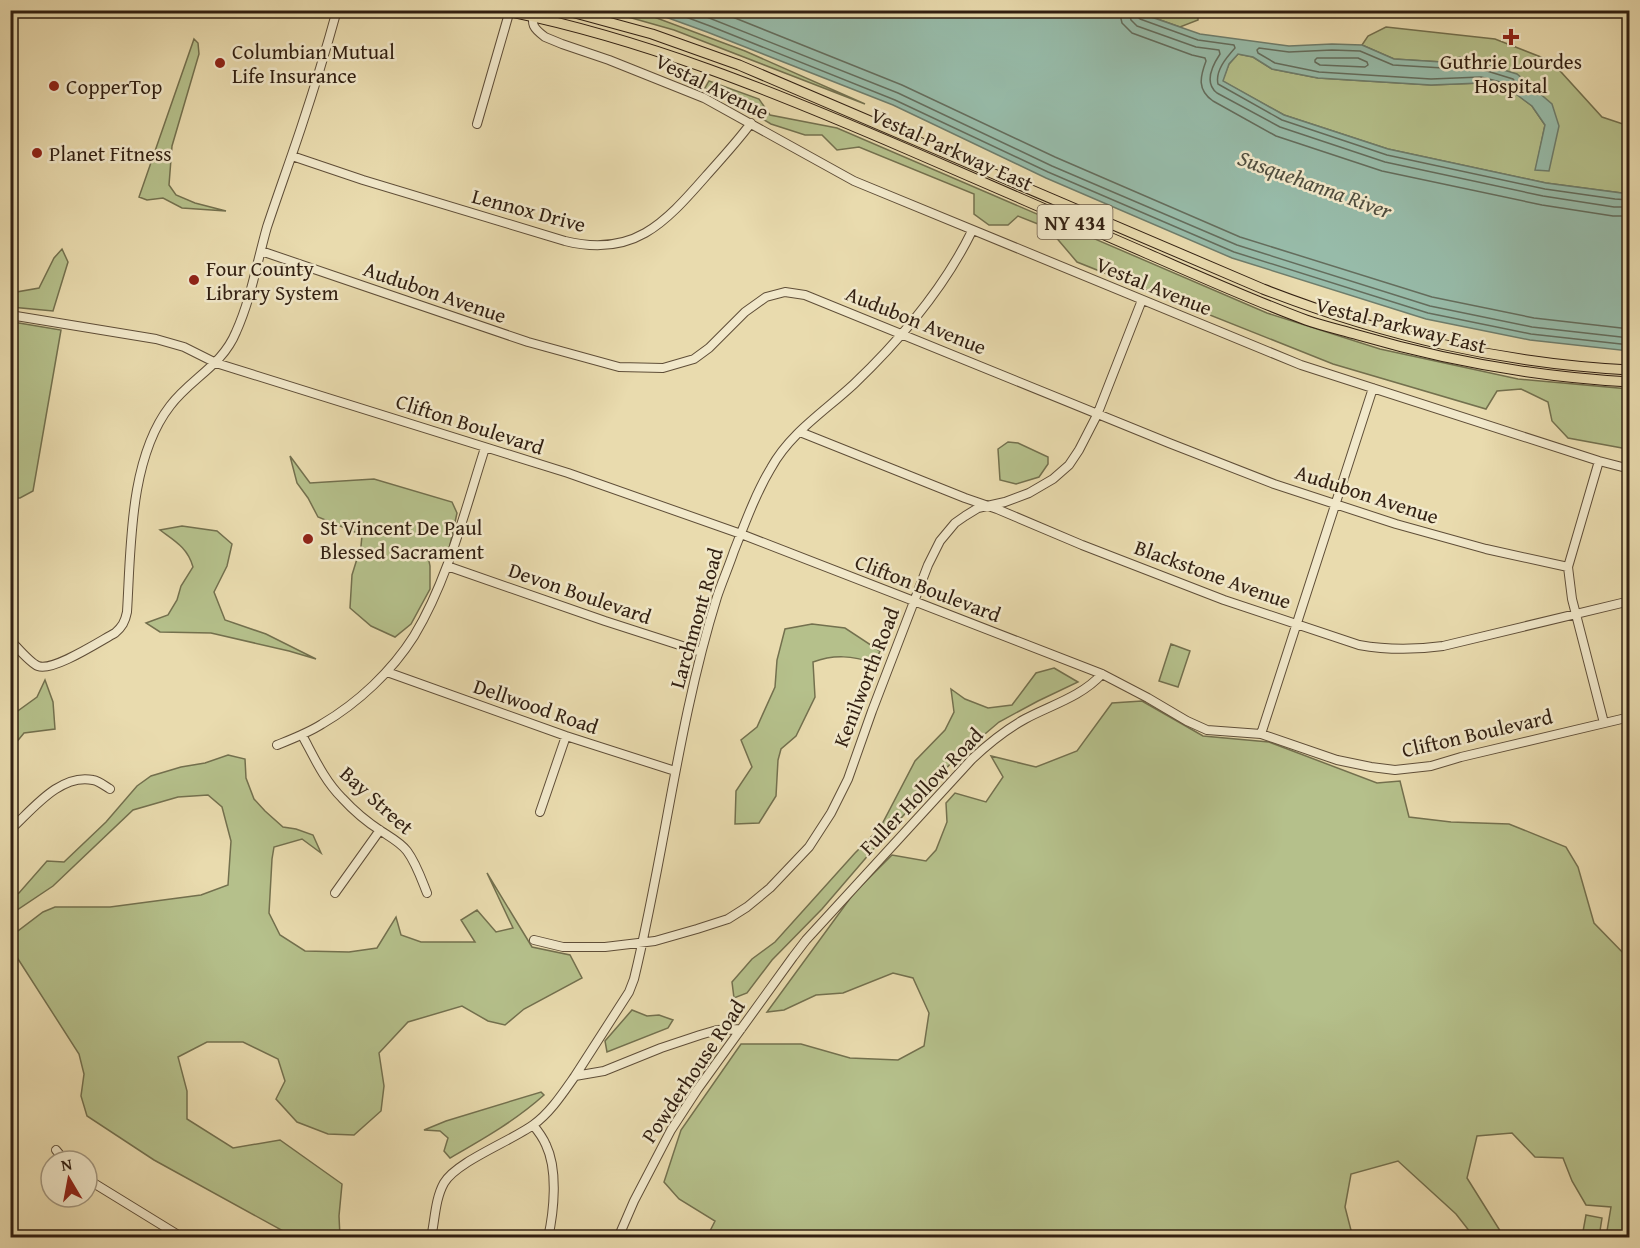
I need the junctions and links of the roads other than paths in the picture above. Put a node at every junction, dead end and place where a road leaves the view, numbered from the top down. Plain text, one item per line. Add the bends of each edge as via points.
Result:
1 (337, 10) edge
2 (564, 10) edge
3 (507, 11) edge
4 (533, 14) edge
5 (751, 123) junction
6 (477, 124) dead end
7 (292, 156) junction
8 (972, 231) junction
9 (261, 252) junction
10 (1142, 300) junction
11 (10, 315) edge
12 (903, 334) junction
13 (216, 363) junction
14 (1629, 370) edge
15 (1629, 382) edge
16 (1373, 388) junction
17 (1098, 415) junction
18 (800, 432) junction
19 (485, 448) junction
20 (1599, 461) junction
21 (1629, 469) edge
22 (1336, 505) junction
23 (988, 506) junction
24 (741, 534) junction
25 (447, 566) junction
26 (1568, 567) junction
27 (914, 601) junction
28 (1629, 601) edge
29 (1576, 614) junction
30 (1296, 623) junction
31 (10, 640) edge
32 (701, 652) junction
33 (387, 672) junction
34 (1101, 674) junction
35 (1629, 717) edge
36 (1604, 723) junction
37 (1262, 734) junction
38 (302, 735) junction
39 (566, 736) junction
40 (277, 745) dead end
41 (675, 771) junction
42 (110, 789) dead end
43 (540, 812) dead end
44 (10, 830) edge
45 (380, 830) junction
46 (335, 893) dead end
47 (427, 893) dead end
48 (812, 933) joint
49 (534, 940) dead end
50 (642, 943) junction
51 (741, 1029) junction
52 (575, 1076) junction
53 (534, 1125) junction
54 (99, 1186) edge
55 (183, 1238) edge
56 (431, 1238) edge
57 (548, 1238) edge
58 (618, 1238) edge

1 - 7 street
2 - 14 main road, Vestal Parkway East / NY 434 via 652,34 739,65 1309,307 1449,347 1529,361
3 - 4 main road, Vestal Parkway East / NY 434
3 - 6 street
4 - 5 street, Vestal Avenue via 534,27 552,40 680,87
4 - 15 main road, Vestal Parkway East / NY 434 via 681,58 763,88 1308,320 1397,347 1484,366
5 - 7 street, Lennox Drive via 657,227 632,240 607,246 565,241
5 - 8 street, Vestal Avenue via 854,181
7 - 9 street
8 - 10 street, Vestal Avenue
8 - 12 street, Larchmont Road
9 - 12 street, Audubon Avenue via 528,342 619,367 663,368 694,359 757,302 776,293 805,295
9 - 13 street via 236,334
10 - 16 street, Vestal Avenue via 1301,365
10 - 17 street, Kenilworth Road
11 - 13 street, Clifton Boulevard via 156,339
12 - 17 street, Audubon Avenue
12 - 18 street, Larchmont Road
13 - 19 street, Clifton Boulevard
13 - 31 street via 178,396 149,446 134,504 127,612 122,627 47,667 36,666
16 - 20 street, Vestal Avenue
16 - 22 street
17 - 22 street, Audubon Avenue
17 - 23 street, Kenilworth Road via 1079,450 1058,476 1029,494
18 - 23 street, Blackstone Avenue
18 - 24 street, Larchmont Road via 771,467
19 - 24 street, Clifton Boulevard
19 - 25 street
20 - 21 street, Vestal Avenue
20 - 26 street
22 - 26 street, Audubon Avenue via 1486,549
22 - 30 street
23 - 27 street, Kenilworth Road via 965,516 945,533
23 - 30 street, Blackstone Avenue via 1224,600
24 - 27 street, Clifton Boulevard
24 - 32 street, Larchmont Road via 717,595
25 - 32 street, Devon Boulevard
25 - 33 street via 414,637
26 - 29 street
27 - 34 street, Clifton Boulevard
27 - 50 street, Kenilworth Road via 848,779 809,847 770,888 728,919
28 - 29 street, Blackstone Avenue
29 - 30 street, Blackstone Avenue via 1416,650 1359,645
29 - 36 street
30 - 37 street
32 - 41 street, Larchmont Road
33 - 38 street via 339,714
33 - 39 street, Dellwood Road
34 - 37 street, Clifton Boulevard via 1207,730
34 - 48 street, Fuller Hollow Road via 1078,694 1027,718 990,742
35 - 36 street, Clifton Boulevard
36 - 37 street, Clifton Boulevard via 1431,766 1395,770 1337,760
38 - 40 street
38 - 45 street, Bay Street via 333,789
39 - 41 street, Dellwood Road
39 - 43 street
41 - 50 street, Larchmont Road
42 - 44 street via 96,780 69,783 54,790
45 - 46 street
45 - 47 street, Bay Street via 406,849
48 - 51 street, Powderhouse Road
49 - 50 street, Kenilworth Road via 572,948
50 - 52 street, Larchmont Road via 629,992
51 - 52 street via 717,1030 604,1071
51 - 58 street, Powderhouse Road via 671,1130
52 - 53 street, Larchmont Road
53 - 56 street, Larchmont Road via 448,1177 440,1192
53 - 57 street via 546,1143 553,1169
54 - 55 street

